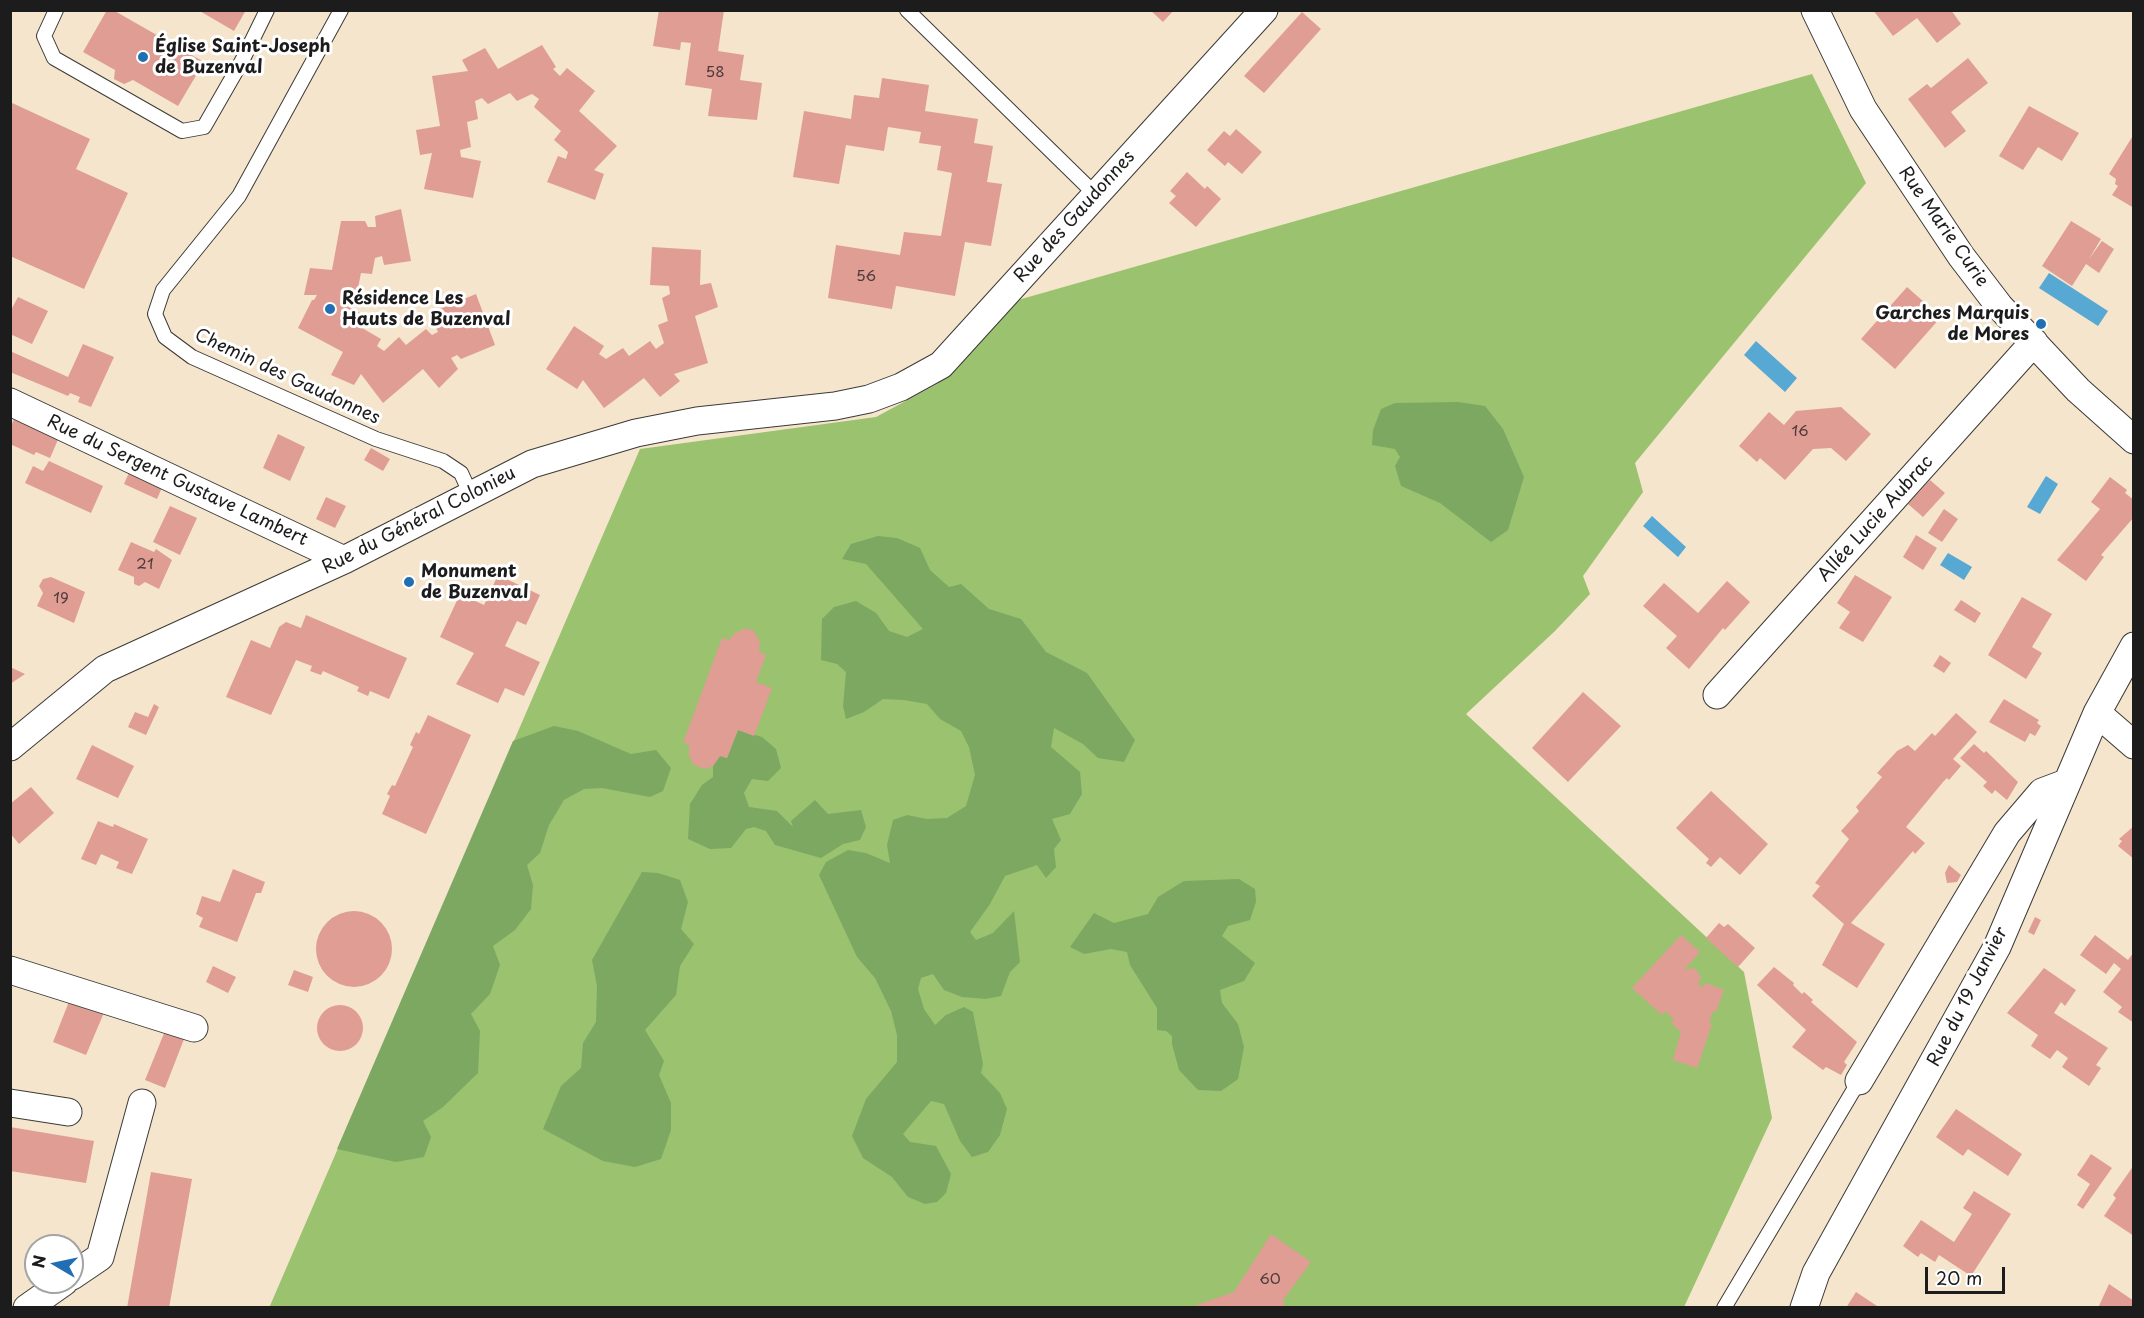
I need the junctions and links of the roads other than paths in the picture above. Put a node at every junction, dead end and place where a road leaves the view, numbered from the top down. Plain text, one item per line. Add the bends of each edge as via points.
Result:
1 (56, 10) edge
2 (267, 10) edge
3 (341, 10) edge
4 (907, 10) edge
5 (1264, 10) edge
6 (1815, 10) edge
7 (1095, 194) junction
8 (2034, 342) junction
9 (869, 399) joint
10 (10, 402) edge
11 (2133, 440) edge
12 (471, 495) junction
13 (344, 560) junction
14 (2133, 646) edge
15 (1717, 695) dead end
16 (2097, 712) junction
17 (2133, 745) edge
18 (10, 747) edge
19 (2066, 783) junction
20 (1993, 857) junction
21 (2027, 872) junction
22 (10, 970) edge
23 (194, 1028) dead end
24 (1858, 1081) joint
25 (10, 1103) edge
26 (142, 1103) dead end
27 (68, 1112) dead end
28 (84, 1268) edge
29 (47, 1294) edge
30 (27, 1308) edge
31 (1724, 1308) edge
32 (1804, 1308) edge

1 - 2 lane via 44,36 54,58 182,131 204,127
3 - 12 lane, Chemin des Gaudonnes via 239,196 163,290 155,314 165,338 192,357 376,438 443,461 461,473
4 - 7 lane
5 - 7 street, Rue des Gaudonnes
6 - 8 street, Rue Marie Curie via 1863,110 1961,256
7 - 9 street, Rue des Gaudonnes via 940,364 902,387
8 - 11 street, Rue Marie Curie via 2078,390
8 - 15 street, Allée Lucie Aubrac
9 - 12 street, Rue du Général Colonieu via 636,433 532,464
10 - 13 street, Rue du Sergent Gustave Lambert
12 - 13 street, Rue du Général Colonieu
13 - 18 street, Rue du Général Colonieu via 105,669
14 - 16 street, Rue du 19 Janvier
16 - 17 street
16 - 19 street, Rue du 19 Janvier
19 - 20 street via 2042,792 2007,833
19 - 21 street, Rue du 19 Janvier
20 - 21 street
20 - 24 street
21 - 32 street, Rue du 19 Janvier via 1996,947 1816,1273
22 - 23 street
24 - 31 lane
25 - 27 street
26 - 28 street via 100,1257
29 - 30 street

